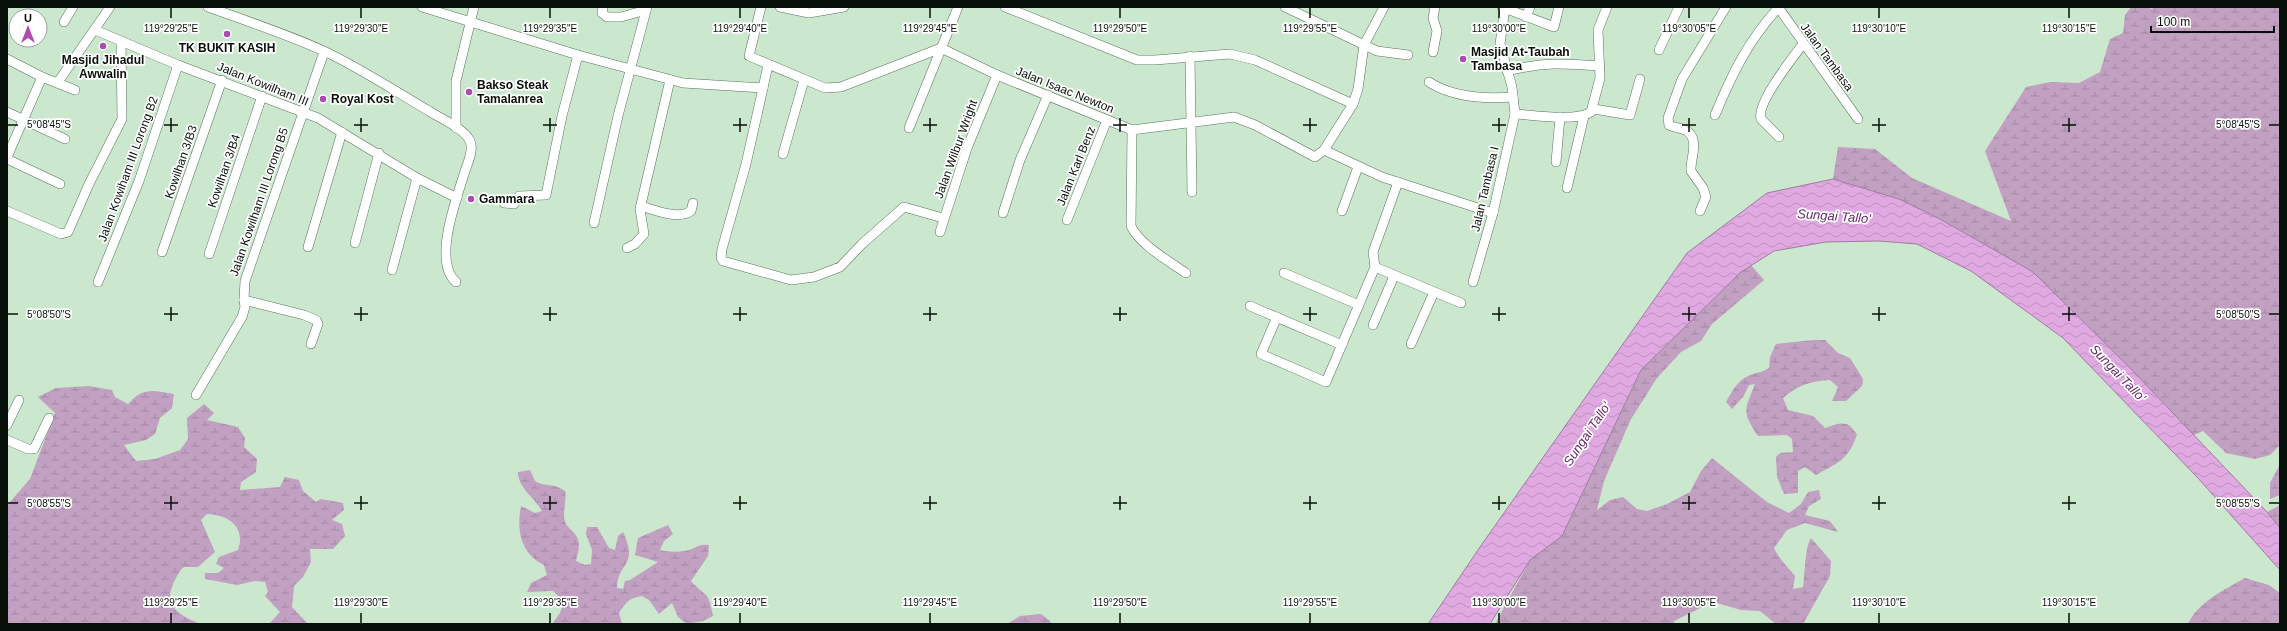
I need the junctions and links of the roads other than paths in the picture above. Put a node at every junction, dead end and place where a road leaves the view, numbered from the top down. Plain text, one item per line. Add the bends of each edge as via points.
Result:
1 (73, 7) edge
2 (110, 7) edge
3 (208, 7) edge
4 (422, 7) edge
5 (474, 7) edge
6 (761, 7) edge
7 (780, 7) edge
8 (844, 7) edge
9 (958, 7) edge
10 (1005, 7) edge
11 (1285, 7) edge
12 (1384, 7) edge
13 (1434, 7) edge
14 (1530, 7) edge
15 (1559, 7) edge
16 (1607, 7) edge
17 (1678, 7) edge
18 (1726, 7) edge
19 (1778, 7) edge
20 (647, 8) edge
21 (1504, 8) edge
22 (602, 9) edge
23 (1526, 17) junction
24 (64, 22) dead end
25 (471, 23) junction
26 (95, 30) junction
27 (121, 41) junction
28 (1803, 44) junction
29 (1364, 45) junction
30 (941, 48) junction
31 (1658, 50) dead end
32 (324, 52) junction
33 (1433, 52) dead end
34 (578, 55) junction
35 (1408, 55) dead end
36 (1190, 56) junction
37 (7, 59) edge
38 (178, 65) junction
39 (768, 66) junction
40 (1600, 66) junction
41 (630, 69) junction
42 (1507, 71) junction
43 (997, 75) junction
44 (42, 76) junction
45 (1640, 79) dead end
46 (222, 80) junction
47 (670, 80) junction
48 (804, 80) junction
49 (58, 82) junction
50 (1429, 82) dead end
51 (763, 88) junction
52 (75, 90) dead end
53 (1048, 94) junction
54 (262, 96) junction
55 (1513, 97) junction
56 (1354, 104) junction
57 (1594, 109) junction
58 (7, 112) edge
59 (302, 113) junction
60 (1515, 114) junction
61 (1715, 115) dead end
62 (1584, 116) junction
63 (1560, 117) junction
64 (24, 119) junction
65 (1858, 119) dead end
66 (1107, 120) junction
67 (1191, 122) junction
68 (456, 128) junction
69 (909, 128) dead end
70 (1132, 130) junction
71 (342, 132) junction
72 (1779, 137) dead end
73 (64, 139) dead end
74 (1321, 152) junction
75 (379, 153) junction
76 (784, 154) dead end
77 (7, 158) edge
78 (1556, 162) dead end
79 (1358, 167) junction
80 (417, 178) junction
81 (1398, 182) junction
82 (60, 184) dead end
83 (1567, 188) dead end
84 (1192, 192) dead end
85 (457, 198) junction
86 (504, 203) dead end
87 (693, 203) dead end
88 (641, 206) junction
89 (7, 211) edge
90 (1700, 211) dead end
91 (1342, 212) dead end
92 (1003, 213) dead end
93 (1493, 213) junction
94 (943, 218) junction
95 (1067, 220) dead end
96 (594, 223) dead end
97 (940, 232) dead end
98 (355, 243) dead end
99 (308, 248) dead end
100 (627, 248) dead end
101 (162, 252) dead end
102 (209, 254) dead end
103 (1375, 267) junction
104 (392, 270) dead end
105 (1186, 273) dead end
106 (1284, 273) dead end
107 (1394, 276) junction
108 (98, 282) dead end
109 (456, 282) dead end
110 (1473, 282) dead end
111 (1434, 292) junction
112 (244, 300) junction
113 (1461, 303) dead end
114 (1359, 305) junction
115 (1250, 306) dead end
116 (1277, 317) junction
117 (1373, 325) dead end
118 (311, 344) dead end
119 (1411, 344) dead end
120 (1342, 345) junction
121 (196, 395) dead end
122 (19, 400) dead end
123 (49, 418) dead end
124 (7, 425) edge
125 (7, 440) edge

1 - 24 street
2 - 26 street
3 - 32 street
4 - 25 street
5 - 25 street
6 - 39 street via 748,54
7 - 8 street via 809,13
9 - 30 street
10 - 36 street via 1128,58 1155,60
11 - 29 street
12 - 29 street
13 - 33 street via 1433,18 1437,31
14 - 23 street
15 - 23 street, Jalan Tambasa I via 1554,27
16 - 40 street via 1598,30
17 - 31 street
18 - 90 street via 1682,79 1668,118 1669,125 1691,135 1694,150 1691,171 1706,197
19 - 28 street, Jalan Tambasa
19 - 61 street via 1745,50
20 - 22 street via 628,16 610,18 604,16
20 - 41 street
21 - 23 street, Jalan Tambasa I
21 - 42 street, Jalan Tambasa I via 1500,44
25 - 34 street
25 - 68 street via 456,81
26 - 27 street, Jalan Kowilham III
26 - 49 street
27 - 38 street, Jalan Kowilham III
27 - 89 street via 122,120 67,233 57,233
28 - 65 street, Jalan Tambasa
28 - 72 street via 1780,76 1761,111 1761,120
29 - 35 street via 1377,51
29 - 56 street
30 - 43 street, Jalan Isaac Newton
30 - 48 street via 835,89
30 - 69 street
32 - 59 street, Jalan Kowilham III Lorong B5
32 - 68 street
34 - 41 street
34 - 86 street via 562,116 547,192 544,196 520,196 514,204
36 - 56 street via 1230,54 1248,58
36 - 67 street
37 - 44 street
38 - 46 street, Jalan Kowilham III
38 - 108 street, Jalan Kowiham III Lorong B2 via 146,162
39 - 48 street
39 - 51 street
40 - 42 street via 1536,64
40 - 57 street
41 - 47 street
41 - 96 street
42 - 55 street, Jalan Tambasa I
43 - 53 street, Jalan Isaac Newton
43 - 94 street, Jalan Wilbur Wright via 967,148
44 - 49 street
44 - 64 street
45 - 57 street via 1630,115
46 - 54 street, Jalan Kowilham III
46 - 101 street, Kowilhan 3/B3
47 - 51 street
47 - 88 street
48 - 76 street
49 - 52 street
50 - 55 street via 1442,89 1463,94
51 - 94 street via 746,164 722,248 723,261 784,278 805,279 840,268 862,244 904,207
53 - 66 street, Jalan Isaac Newton
53 - 92 street via 1020,160
54 - 59 street, Jalan Kowilham III
54 - 102 street, Kowilhan 3/B4
55 - 60 street, Jalan Tambasa I
56 - 74 street
57 - 62 street
58 - 64 street
59 - 71 street, Jalan Kowilham III via 318,118
59 - 112 street, Jalan Kowilham III Lorong B5 via 245,281 242,294
60 - 63 street
60 - 93 street, Jalan Tambasa I
62 - 63 street
62 - 83 street
63 - 78 street
64 - 73 street
64 - 77 street
66 - 70 street, Jalan Isaac Newton
66 - 95 street, Jalan Karl Benz
67 - 70 street, Jalan Isaac Newton
67 - 74 street, Jalan Isaac Newton via 1234,117 1255,125 1313,156
67 - 84 street
68 - 85 street via 467,137 471,146
70 - 105 street via 1131,226 1149,246
71 - 75 street, Jalan Kowilham III
71 - 99 street
74 - 79 street, Jalan Isaac Newton
75 - 80 street, Jalan Kowilham III
75 - 98 street
77 - 82 street
79 - 81 street, Jalan Isaac Newton
79 - 91 street
80 - 85 street, Jalan Kowilham III
80 - 104 street
81 - 93 street, Jalan Isaac Newton
81 - 103 street via 1373,252
85 - 109 street via 446,250 447,270
87 - 88 street via 691,211 685,214 664,213
88 - 100 street via 640,217 644,234 636,244
93 - 110 street, Jalan Tambasa I
94 - 97 street, Jalan Wilbur Wright
103 - 107 street
103 - 114 street
106 - 114 street
107 - 111 street
107 - 117 street
111 - 113 street
111 - 119 street
112 - 118 street via 304,314 316,320 318,324
112 - 121 street, Jalan Kowilham III Lorong B5 via 242,317
114 - 120 street
115 - 116 street
116 - 120 street
116 - 120 street via 1261,354 1326,382
122 - 124 street
123 - 125 street via 34,450 28,450

